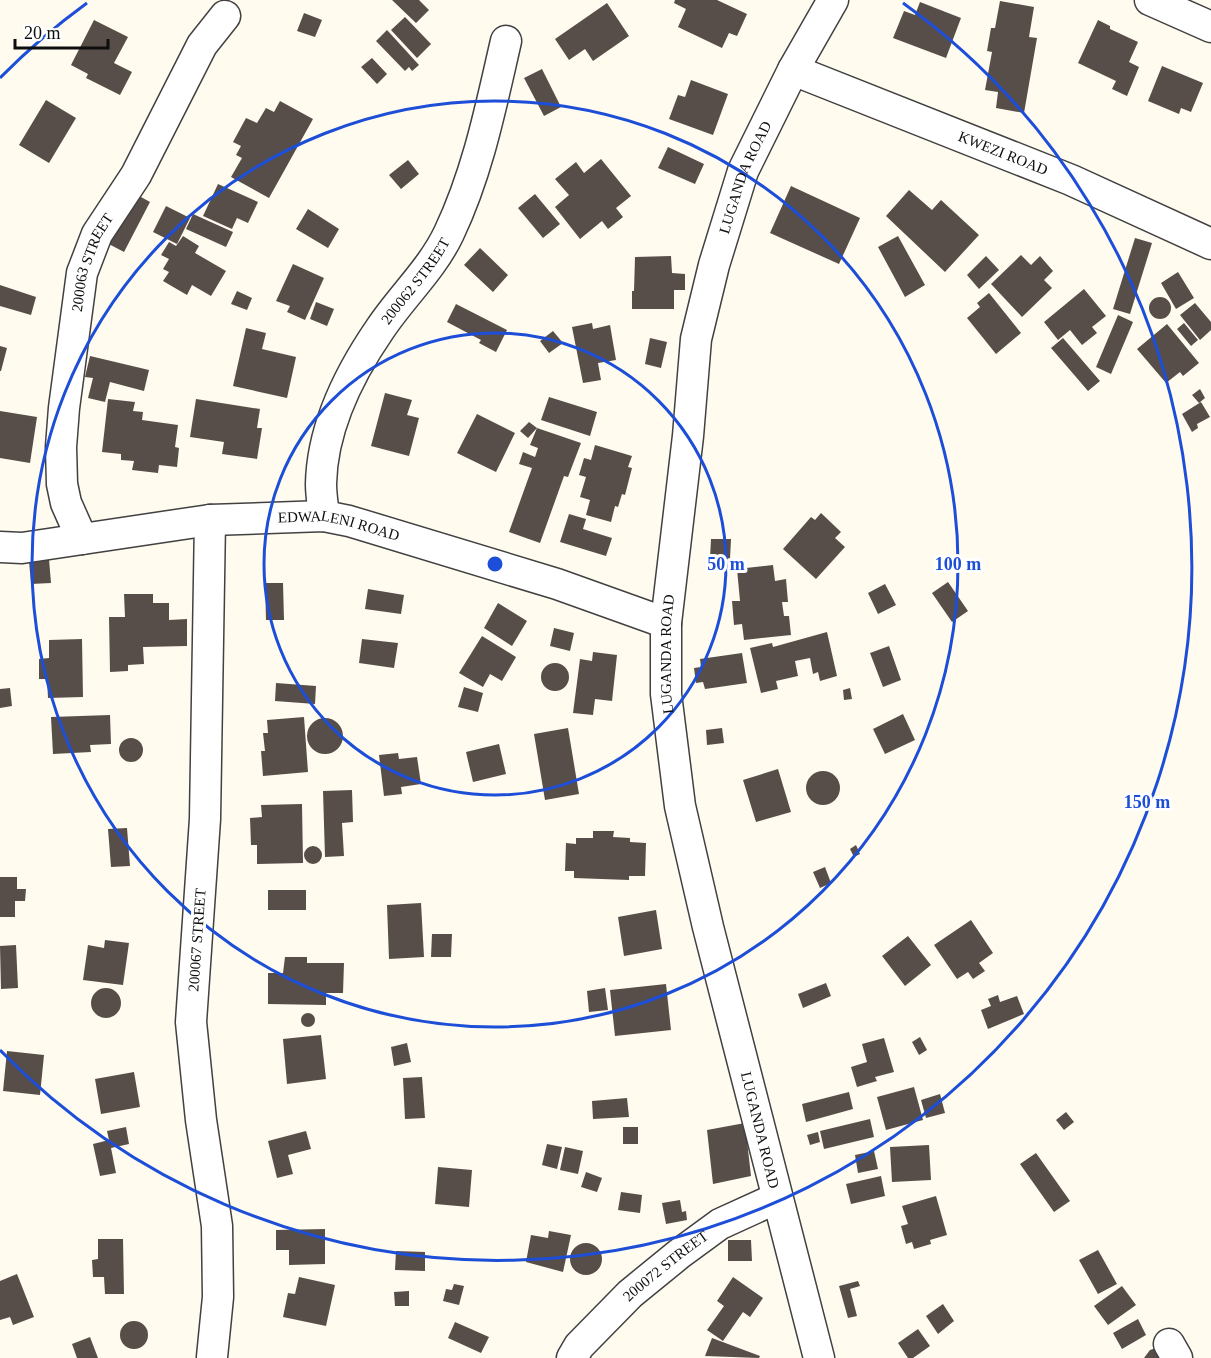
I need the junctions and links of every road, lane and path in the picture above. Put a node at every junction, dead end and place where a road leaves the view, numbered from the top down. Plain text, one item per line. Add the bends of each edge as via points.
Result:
1 (1150, 0) edge
2 (840, 2) edge
3 (225, 16) dead end
4 (1211, 27) edge
5 (506, 41) dead end
6 (793, 70) junction
7 (1211, 244) edge
8 (324, 516) junction
9 (210, 520) junction
10 (82, 539) junction
11 (0, 547) edge
12 (666, 623) junction
13 (777, 1198) junction
14 (212, 1357) edge
15 (572, 1358) edge
16 (819, 1358) edge

1 - 4 street
2 - 6 street, LUGANDA ROAD
3 - 10 street, 200063 STREET via 183,78 136,175 97,234 82,273 61,447 66,504
5 - 8 street, 200062 STREET via 484,133 448,234 427,269 380,328 343,391 324,452
6 - 7 street, KWEZI ROAD via 1071,180
6 - 12 street, LUGANDA ROAD via 743,171 696,339
8 - 9 street, EDWALENI ROAD
8 - 12 street, EDWALENI ROAD via 557,584
9 - 10 street, EDWALENI ROAD
9 - 14 street, 200067 STREET via 205,819 191,1022 217,1226 218,1297
10 - 11 street, EDWALENI ROAD via 22,548
12 - 13 street, LUGANDA ROAD via 666,694 680,806
13 - 15 street, 200072 STREET via 720,1224 679,1254 630,1294
13 - 16 street, LUGANDA ROAD

